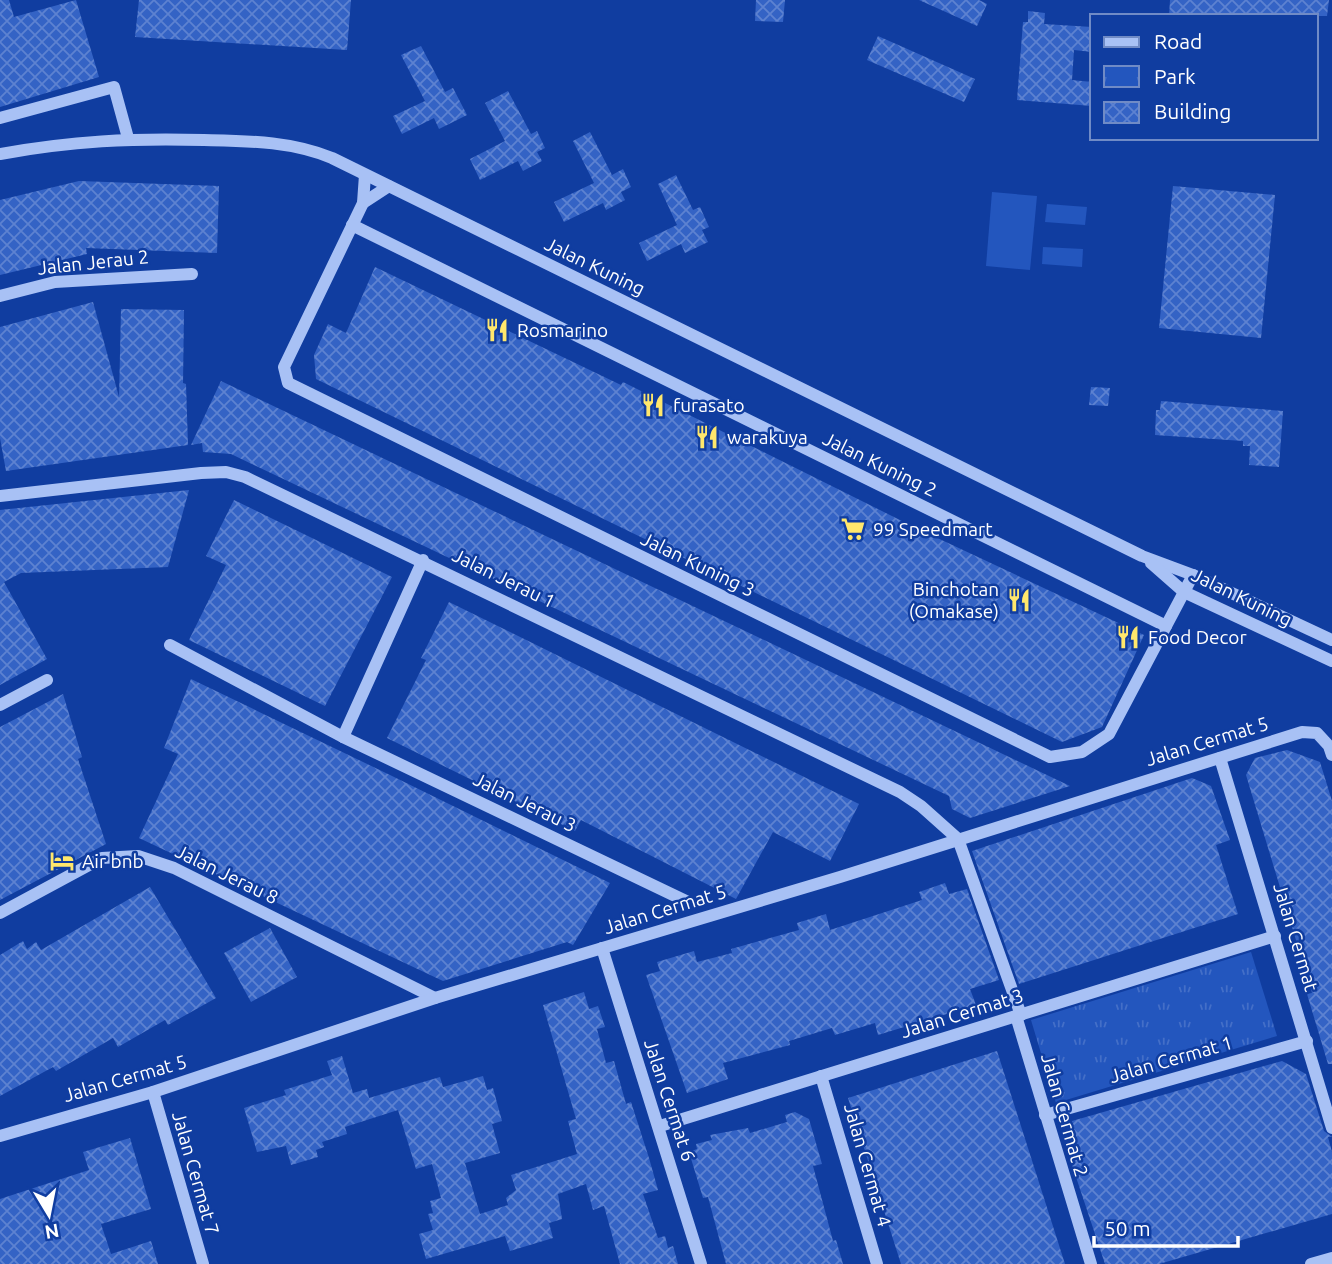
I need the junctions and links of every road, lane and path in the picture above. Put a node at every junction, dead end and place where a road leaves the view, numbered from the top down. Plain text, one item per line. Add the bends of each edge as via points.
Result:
1 (0, 118) edge
2 (128, 138) junction
3 (0, 154) edge
4 (365, 175) junction
5 (389, 186) junction
6 (363, 203) junction
7 (352, 225) junction
8 (192, 274) dead end
9 (0, 296) edge
10 (0, 496) edge
11 (1142, 556) junction
12 (423, 560) junction
13 (1193, 575) junction
14 (1184, 592) junction
15 (1166, 626) junction
16 (1332, 640) edge
17 (170, 645) dead end
18 (1332, 662) edge
19 (47, 680) dead end
20 (0, 705) edge
21 (343, 737) junction
22 (1332, 755) edge
23 (1220, 758) junction
24 (958, 839) junction
25 (690, 903) dead end
26 (0, 913) edge
27 (1275, 936) junction
28 (602, 948) junction
29 (435, 998) junction
30 (1018, 1015) junction
31 (1307, 1041) junction
32 (821, 1076) junction
33 (153, 1092) junction
34 (1045, 1115) junction
35 (660, 1126) junction
36 (1332, 1128) edge
37 (0, 1136) edge
38 (1332, 1258) edge
39 (203, 1264) edge
40 (701, 1264) edge
41 (877, 1264) edge
42 (1091, 1264) edge
43 (1311, 1264) edge

1 - 2 street via 114,87
2 - 3 street, Jalan Kuning via 66,142
2 - 4 street, Jalan Kuning via 304,147
4 - 5 street, Jalan Kuning
4 - 6 street, Jalan Kuning 3
5 - 6 street
5 - 11 street, Jalan Kuning
6 - 7 street, Jalan Kuning 3
7 - 15 street, Jalan Kuning 2
7 - 15 street, Jalan Kuning 3 via 284,367 288,383 298,390 1050,757 1082,752 1109,734
8 - 9 street, Jalan Jerau 2 via 55,282
10 - 12 street, Jalan Jerau 1 via 226,472
11 - 13 street, Jalan Kuning
11 - 14 street, Jalan Kuning
12 - 21 street
12 - 24 street, Jalan Jerau 1 via 900,792
13 - 14 street, Jalan Kuning 3
13 - 16 street, Jalan Kuning
14 - 15 street, Jalan Kuning 3
14 - 18 street, Jalan Kuning
17 - 21 street, Jalan Jerau 3
19 - 20 street
21 - 25 street, Jalan Jerau 3
22 - 23 street, Jalan Cermat 5 via 1317,733 1302,732
23 - 24 street, Jalan Cermat 5
23 - 27 street, Jalan Cermat
24 - 28 street, Jalan Cermat 5
24 - 30 street, Jalan Cermat 2
26 - 29 street, Jalan Jerau 8 via 102,858 138,856 174,868
27 - 30 street, Jalan Cermat 3
27 - 31 street, Jalan Cermat
28 - 29 street, Jalan Cermat 5
28 - 35 street, Jalan Cermat 6
29 - 33 street, Jalan Cermat 5
30 - 32 street, Jalan Cermat 3
30 - 34 street, Jalan Cermat 2
31 - 34 street, Jalan Cermat 1
31 - 36 street, Jalan Cermat
32 - 35 street, Jalan Cermat 3
32 - 41 street, Jalan Cermat 4
33 - 37 street, Jalan Cermat 5
33 - 39 street, Jalan Cermat 7
34 - 42 street, Jalan Cermat 2
35 - 40 street, Jalan Cermat 6
38 - 43 street

